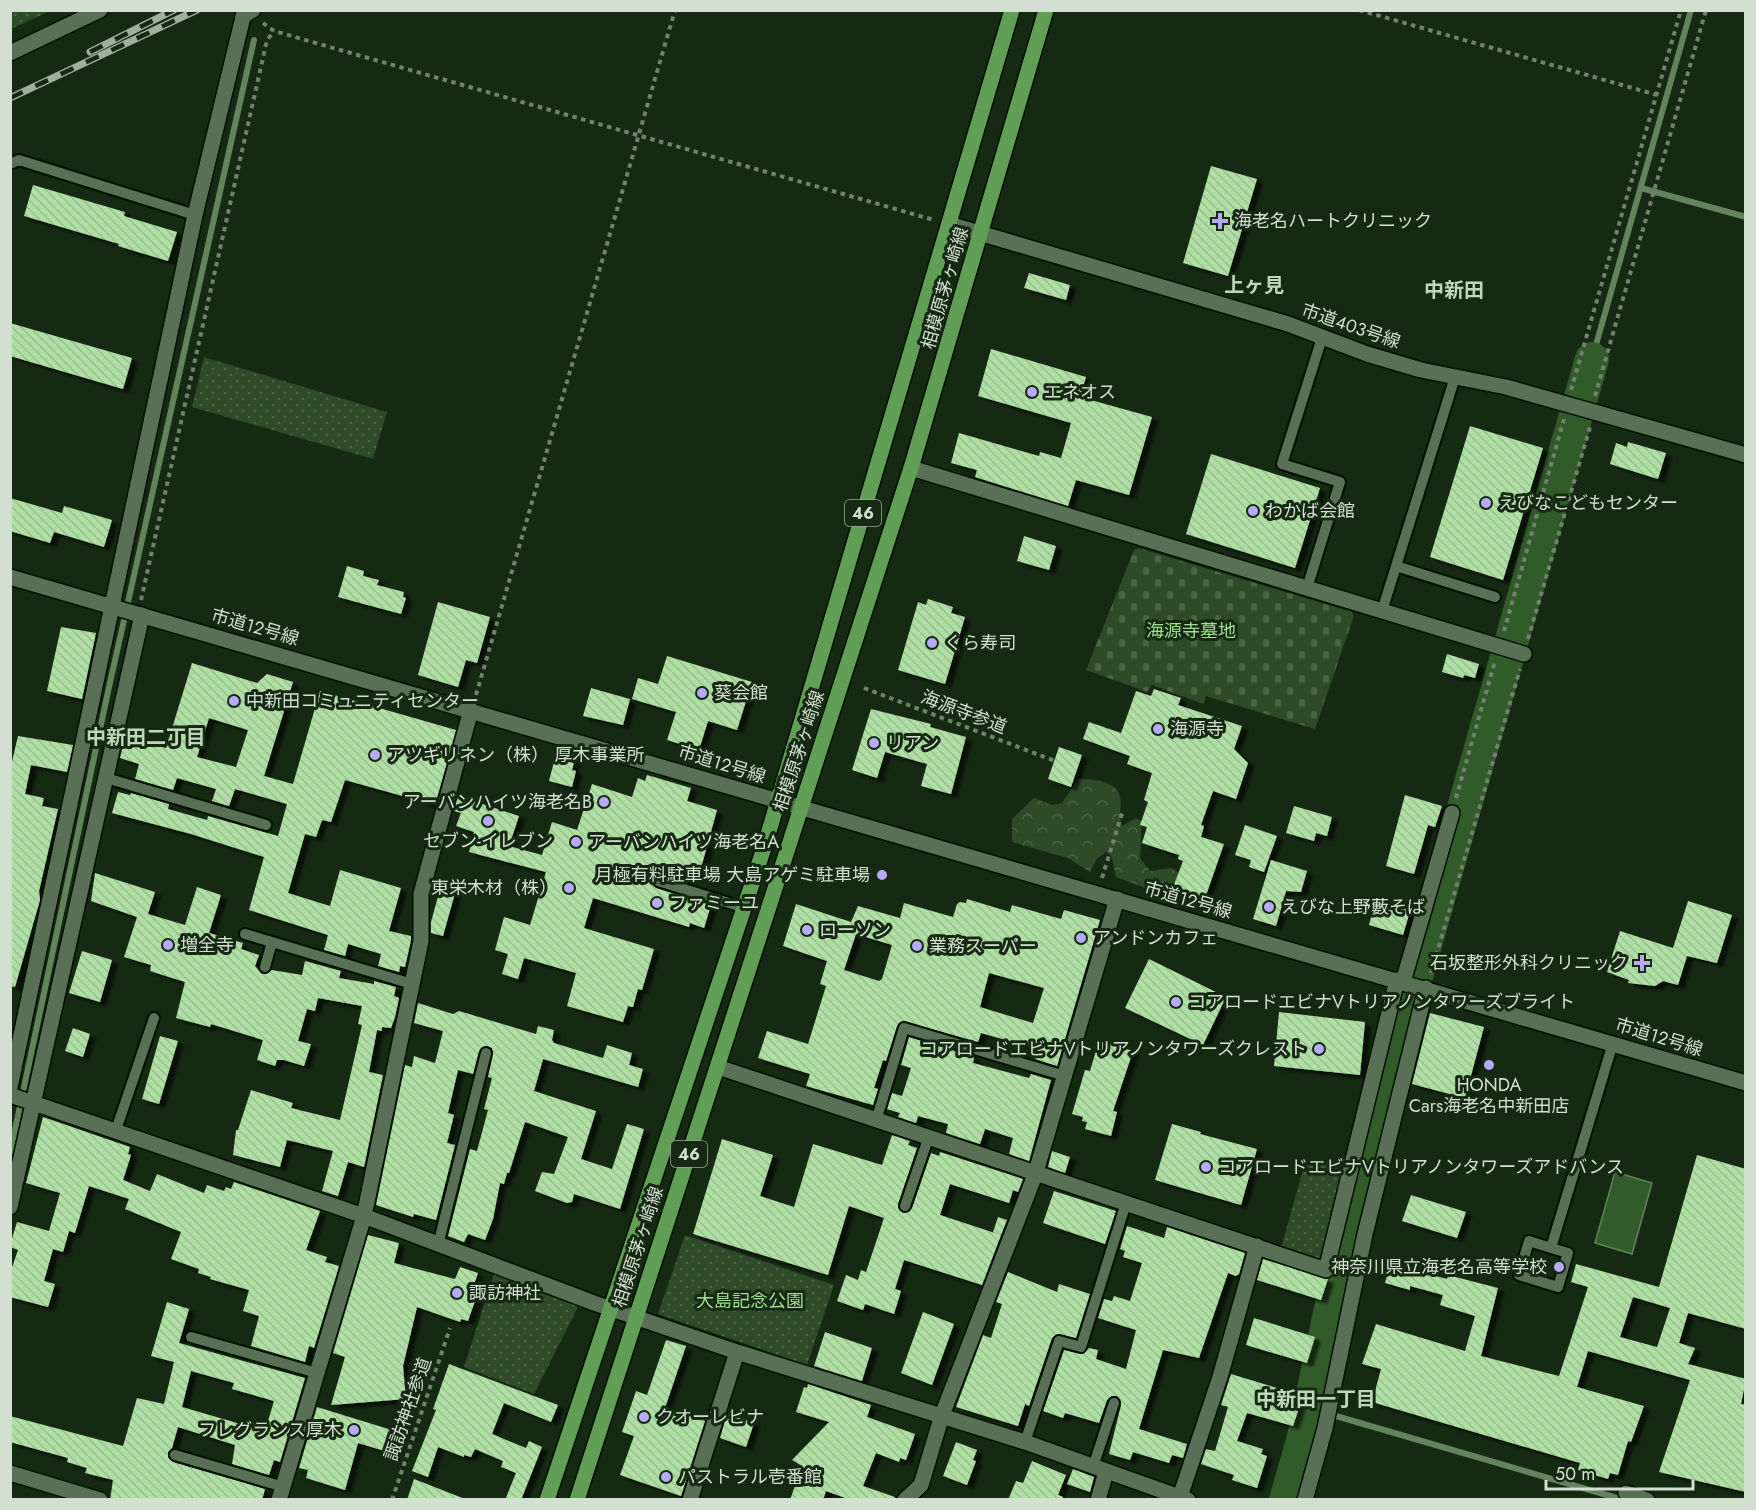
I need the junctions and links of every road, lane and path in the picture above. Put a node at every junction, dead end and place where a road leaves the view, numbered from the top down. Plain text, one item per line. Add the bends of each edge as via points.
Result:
1 (100, 10) edge
2 (253, 10) edge
3 (675, 10) edge
4 (1012, 10) edge
5 (1047, 10) edge
6 (1359, 10) edge
7 (1681, 10) edge
8 (1706, 10) edge
9 (268, 25) dead end
10 (274, 31) junction
11 (10, 53) edge
12 (1657, 95) junction
13 (639, 137) junction
14 (10, 164) edge
15 (195, 215) junction
16 (949, 224) junction
17 (981, 233) junction
18 (1322, 338) junction
19 (1455, 377) junction
20 (1568, 404) junction
21 (1592, 407) junction
22 (1746, 455) edge
23 (911, 468) junction
24 (1396, 566) junction
25 (10, 577) edge
26 (1307, 588) junction
27 (1495, 597) dead end
28 (117, 607) junction
29 (140, 611) junction
30 (1382, 611) junction
31 (1501, 647) junction
32 (1521, 653) junction
33 (864, 688) dead end
34 (471, 710) junction
35 (1055, 761) dead end
36 (106, 778) junction
37 (777, 801) junction
38 (801, 808) junction
39 (1123, 810) dead end
40 (1452, 813) joint
41 (266, 825) dead end
42 (658, 881) dead end
43 (1101, 882) dead end
44 (1117, 899) junction
45 (745, 908) junction
46 (245, 934) dead end
47 (272, 942) junction
48 (265, 967) dead end
49 (1402, 982) junction
50 (412, 984) junction
51 (1424, 988) junction
52 (154, 1018) dead end
53 (1612, 1043) junction
54 (486, 1053) dead end
55 (718, 1067) junction
56 (1065, 1076) junction
57 (1746, 1083) edge
58 (19, 1096) edge
59 (876, 1121) junction
60 (116, 1130) junction
61 (928, 1139) junction
62 (1035, 1175) junction
63 (1126, 1203) junction
64 (905, 1206) dead end
65 (10, 1207) edge
66 (364, 1216) junction
67 (438, 1245) junction
68 (1257, 1246) junction
69 (1551, 1248) junction
70 (611, 1308) junction
71 (635, 1317) junction
72 (450, 1328) dead end
73 (191, 1337) dead end
74 (738, 1352) junction
75 (317, 1373) junction
76 (1114, 1403) dead end
77 (942, 1415) junction
78 (1025, 1442) junction
79 (175, 1455) dead end
80 (1099, 1470) junction
81 (10, 1473) edge
82 (282, 1493) edge
83 (1626, 1493) dead end
84 (1184, 1498) edge
85 (97, 1499) edge
86 (392, 1500) edge
87 (547, 1500) edge
88 (577, 1500) edge
89 (690, 1500) edge
90 (905, 1500) edge
91 (1098, 1500) edge
92 (1305, 1500) edge
93 (1647, 1500) edge

1 - 11 street
2 - 15 street via 243,16
3 - 13 path
4 - 16 main road, 相模原茅ヶ崎線 / 46
5 - 17 main road, 相模原茅ヶ崎線 / 46
6 - 12 path
7 - 12 path
8 - 21 path
9 - 10 path
10 - 13 path
10 - 29 path via 267,40
12 - 20 path
13 - 16 path
13 - 34 path
14 - 15 lane via 19,160
15 - 28 street
16 - 17 street, 市道403号線
16 - 37 main road, 相模原茅ヶ崎線 / 46
17 - 18 street, 市道403号線 via 1288,324
17 - 23 main road, 相模原茅ヶ崎線 / 46
18 - 19 street, 市道403号線
18 - 26 lane via 1282,464 1340,482
19 - 20 street, 市道403号線
19 - 24 lane
20 - 21 street, 市道403号線
20 - 31 path
21 - 22 street
21 - 32 path
23 - 26 street
23 - 38 main road, 相模原茅ヶ崎線 / 46
24 - 27 lane
24 - 30 lane
25 - 28 street
26 - 30 street
28 - 29 street, 市道12号線
28 - 58 street
29 - 34 street, 市道12号線
29 - 36 street
30 - 31 street
31 - 32 street
31 - 40 path
32 - 51 path
33 - 35 path, 海源寺参道
34 - 37 street, 市道12号線
34 - 50 street via 421,894 421,941
36 - 41 lane
36 - 58 street
37 - 38 street, 市道12号線
37 - 45 main road, 相模原茅ヶ崎線 / 46
38 - 44 street, 市道12号線
38 - 55 main road, 相模原茅ヶ崎線 / 46
39 - 43 path
40 - 49 street
42 - 45 lane
44 - 49 street, 市道12号線
44 - 56 street
45 - 70 main road, 相模原茅ヶ崎線 / 46
46 - 47 lane
47 - 48 lane
47 - 50 lane
49 - 51 street, 市道12号線
49 - 68 street via 1326,1270
50 - 66 street
51 - 53 street, 市道12号線
51 - 92 street via 1365,1234 1325,1428
52 - 60 lane
53 - 57 street, 市道12号線
53 - 69 lane
54 - 67 lane
55 - 59 street
55 - 71 main road, 相模原茅ヶ崎線 / 46
56 - 59 lane via 904,1028
56 - 62 street
58 - 60 street
58 - 65 street
59 - 61 street
60 - 66 street
61 - 62 street
61 - 64 lane
62 - 63 street
62 - 77 street
63 - 68 street
63 - 78 lane via 1082,1347 1059,1341
66 - 67 street
66 - 75 street
67 - 70 street
68 - 84 street
69 - 69 lane via 1529,1241 1519,1275 1558,1287 1568,1253
70 - 71 street
70 - 87 main road, 相模原茅ヶ崎線 / 46
71 - 74 street
71 - 88 main road, 相模原茅ヶ崎線 / 46
72 - 86 path, 諏訪神社参道
73 - 75 lane
74 - 77 street
74 - 89 street
75 - 82 street
76 - 80 lane
77 - 78 street
77 - 90 street via 921,1485
78 - 80 street
79 - 82 lane
80 - 84 street
80 - 91 street
81 - 85 street
83 - 93 street

